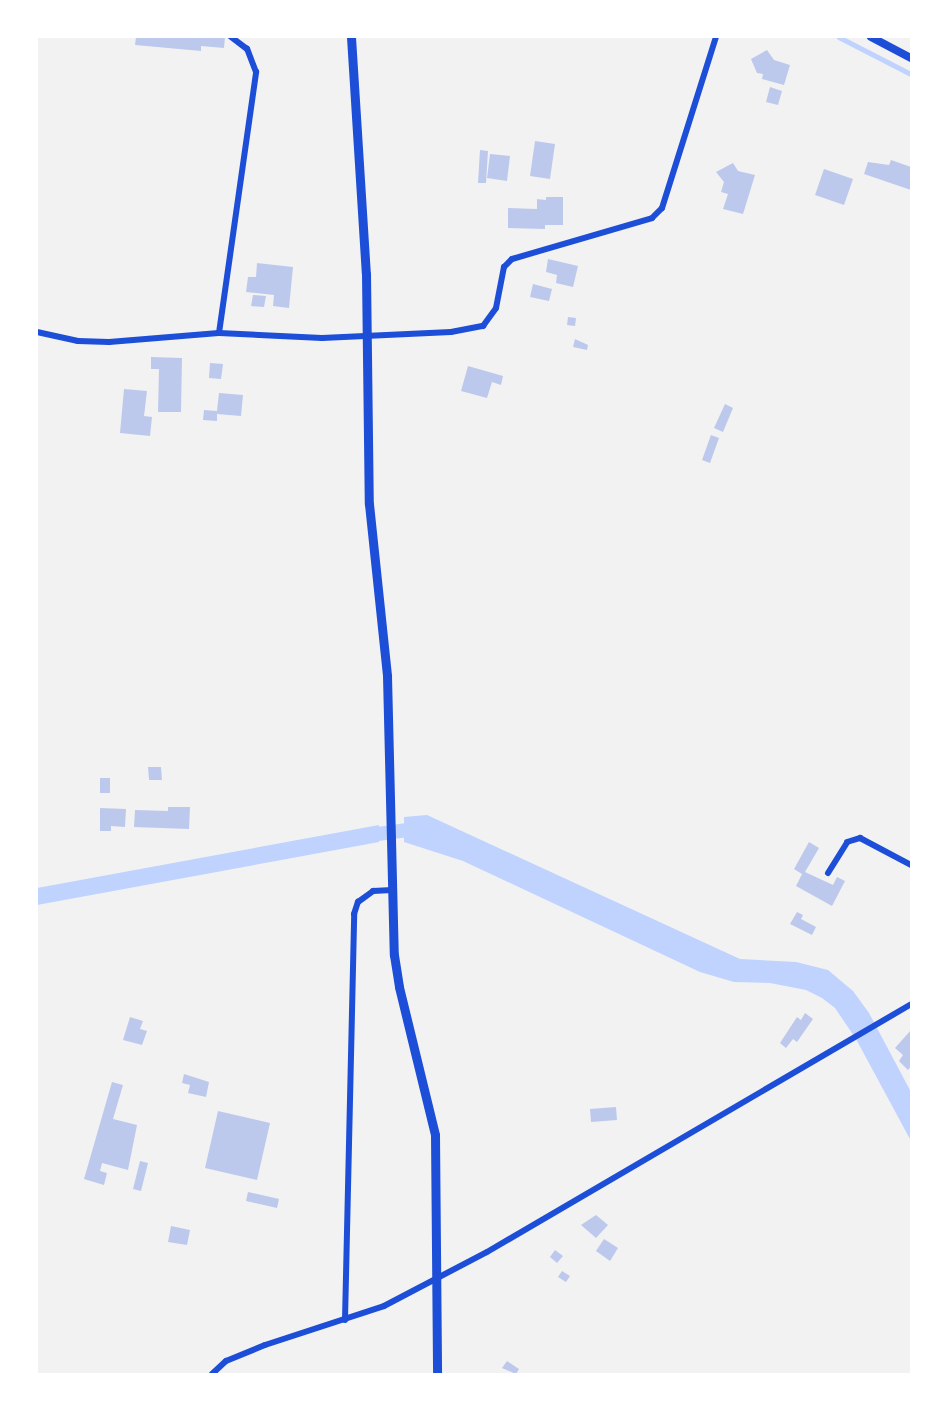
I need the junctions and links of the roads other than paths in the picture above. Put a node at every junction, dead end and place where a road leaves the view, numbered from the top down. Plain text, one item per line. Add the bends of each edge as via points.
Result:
1 (231, 37) edge
2 (351, 37) edge
3 (716, 37) edge
4 (872, 37) edge
5 (911, 58) edge
6 (37, 332) edge
7 (219, 333) junction
8 (368, 336) junction
9 (911, 865) edge
10 (828, 873) dead end
11 (392, 890) junction
12 (911, 1004) edge
13 (345, 1320) junction
14 (212, 1374) edge
15 (437, 1374) edge

1 - 7 street via 247,49 256,72
2 - 8 main road
3 - 8 street via 667,196 652,218 512,258 504,267 496,307 483,326
4 - 5 street
6 - 7 street via 109,342
7 - 8 street
8 - 11 main road via 369,504 387,676
9 - 10 street via 860,838 847,842
11 - 13 street via 365,896 358,902 353,921
11 - 15 main road via 399,988 435,1135
12 - 13 street via 487,1252 384,1306
13 - 14 street via 226,1361

